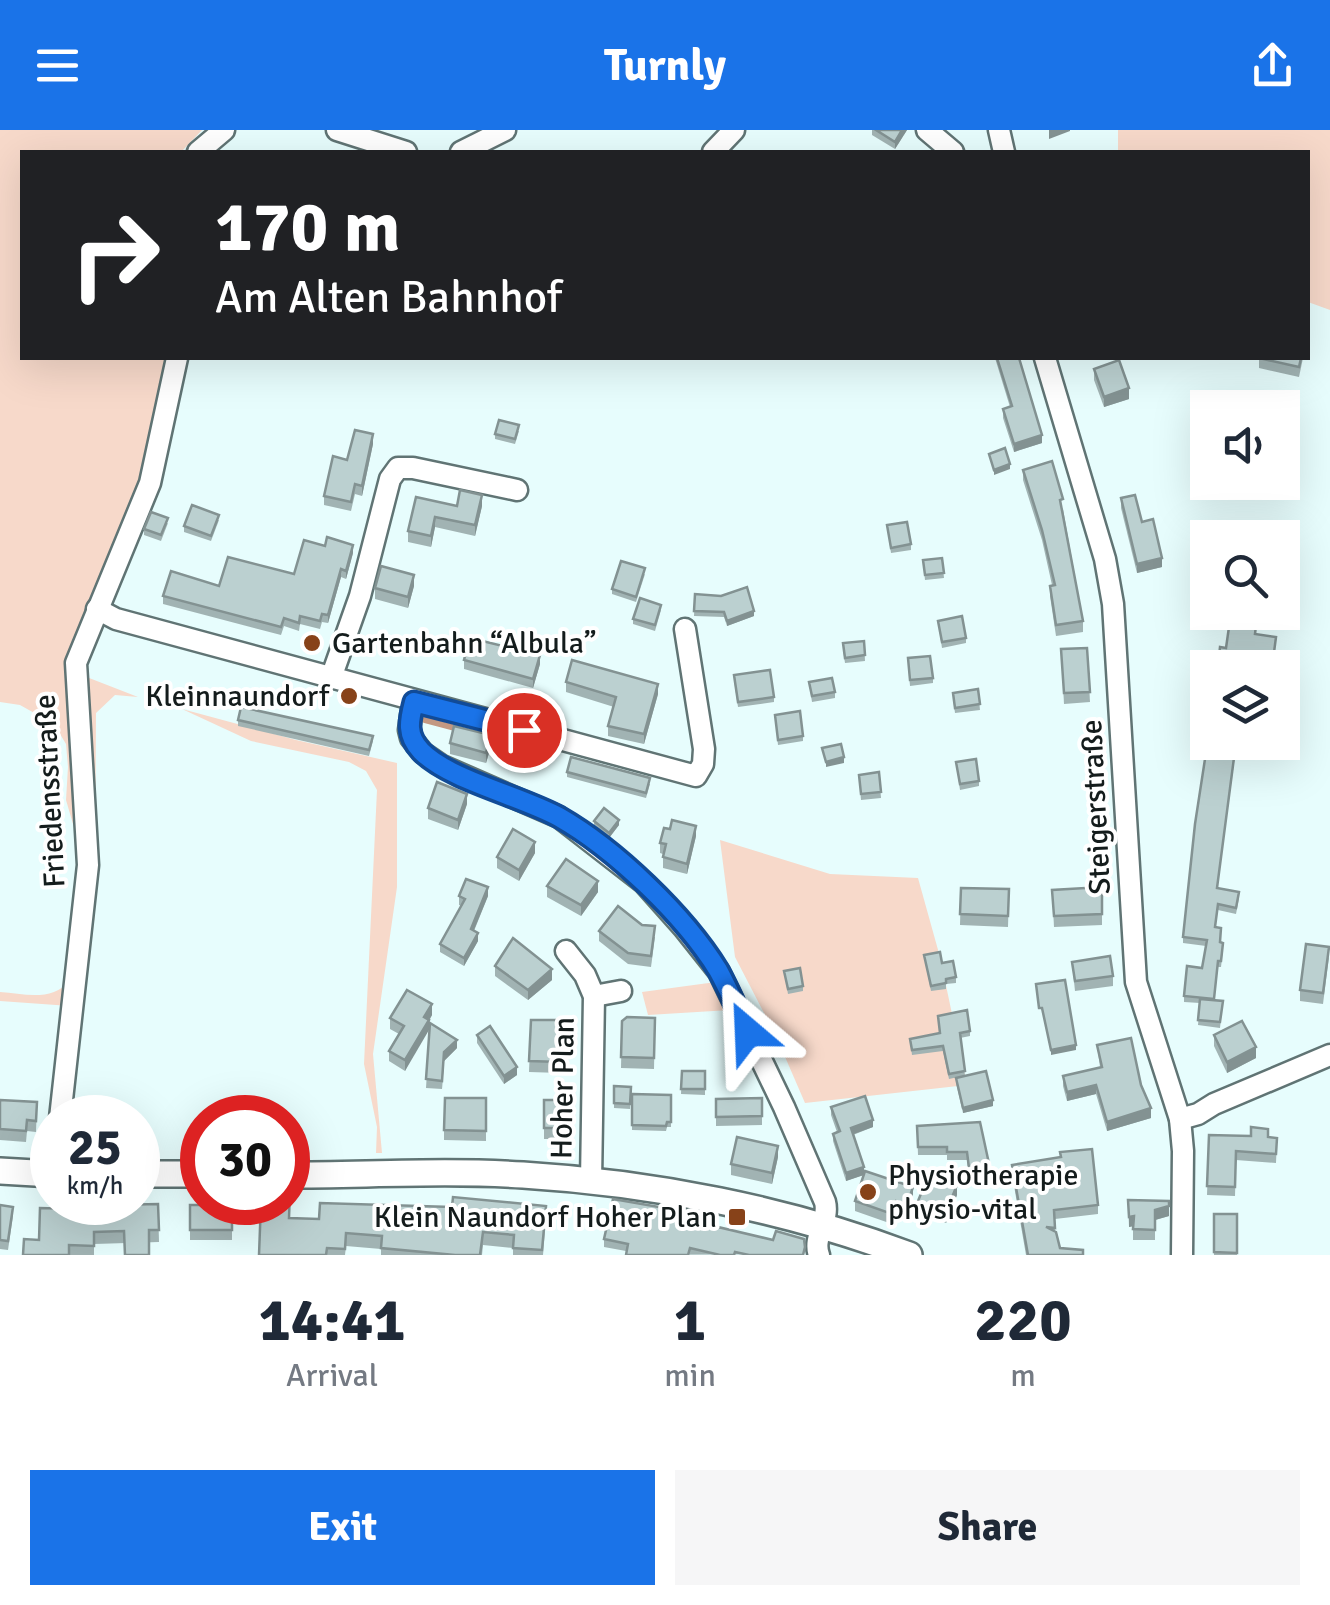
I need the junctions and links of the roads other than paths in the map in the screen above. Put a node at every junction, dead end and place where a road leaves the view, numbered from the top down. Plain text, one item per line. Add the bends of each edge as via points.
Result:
1 (224, 130) edge
2 (337, 130) edge
3 (505, 130) edge
4 (734, 130) edge
5 (927, 130) edge
6 (200, 150) edge
7 (400, 150) edge
8 (465, 150) edge
9 (714, 150) edge
10 (951, 150) edge
11 (177, 360) edge
12 (1047, 360) edge
13 (517, 490) dead end
14 (97, 610) junction
15 (685, 629) dead end
16 (331, 678) junction
17 (414, 702) junction
18 (566, 951) dead end
19 (621, 992) dead end
20 (594, 996) junction
21 (1330, 1055) edge
22 (63, 1095) edge
23 (1180, 1119) junction
24 (0, 1172) edge
25 (30, 1173) edge
26 (310, 1175) edge
27 (591, 1182) junction
28 (825, 1218) junction
29 (819, 1255) edge
30 (908, 1255) edge
31 (1182, 1255) edge

1 - 6 street
2 - 7 street
3 - 8 street
4 - 9 street
5 - 10 street
11 - 14 street, Friedensstraße via 150,483
12 - 23 street, Steigerstraße via 1105,559 1136,982
13 - 16 street via 398,468
14 - 16 street
14 - 22 street, Friedensstraße via 74,676 88,865
15 - 17 street via 704,749 696,776
16 - 17 street
17 - 28 street via 409,730 423,754 559,817 644,883 684,928 718,972 778,1095
18 - 20 street, Hoher Plan
19 - 20 street, Hoher Plan
20 - 27 street, Hoher Plan
21 - 23 street
23 - 31 street, Steigerstraße
24 - 25 street
26 - 27 street via 491,1174
27 - 28 street
28 - 29 street
28 - 30 street

